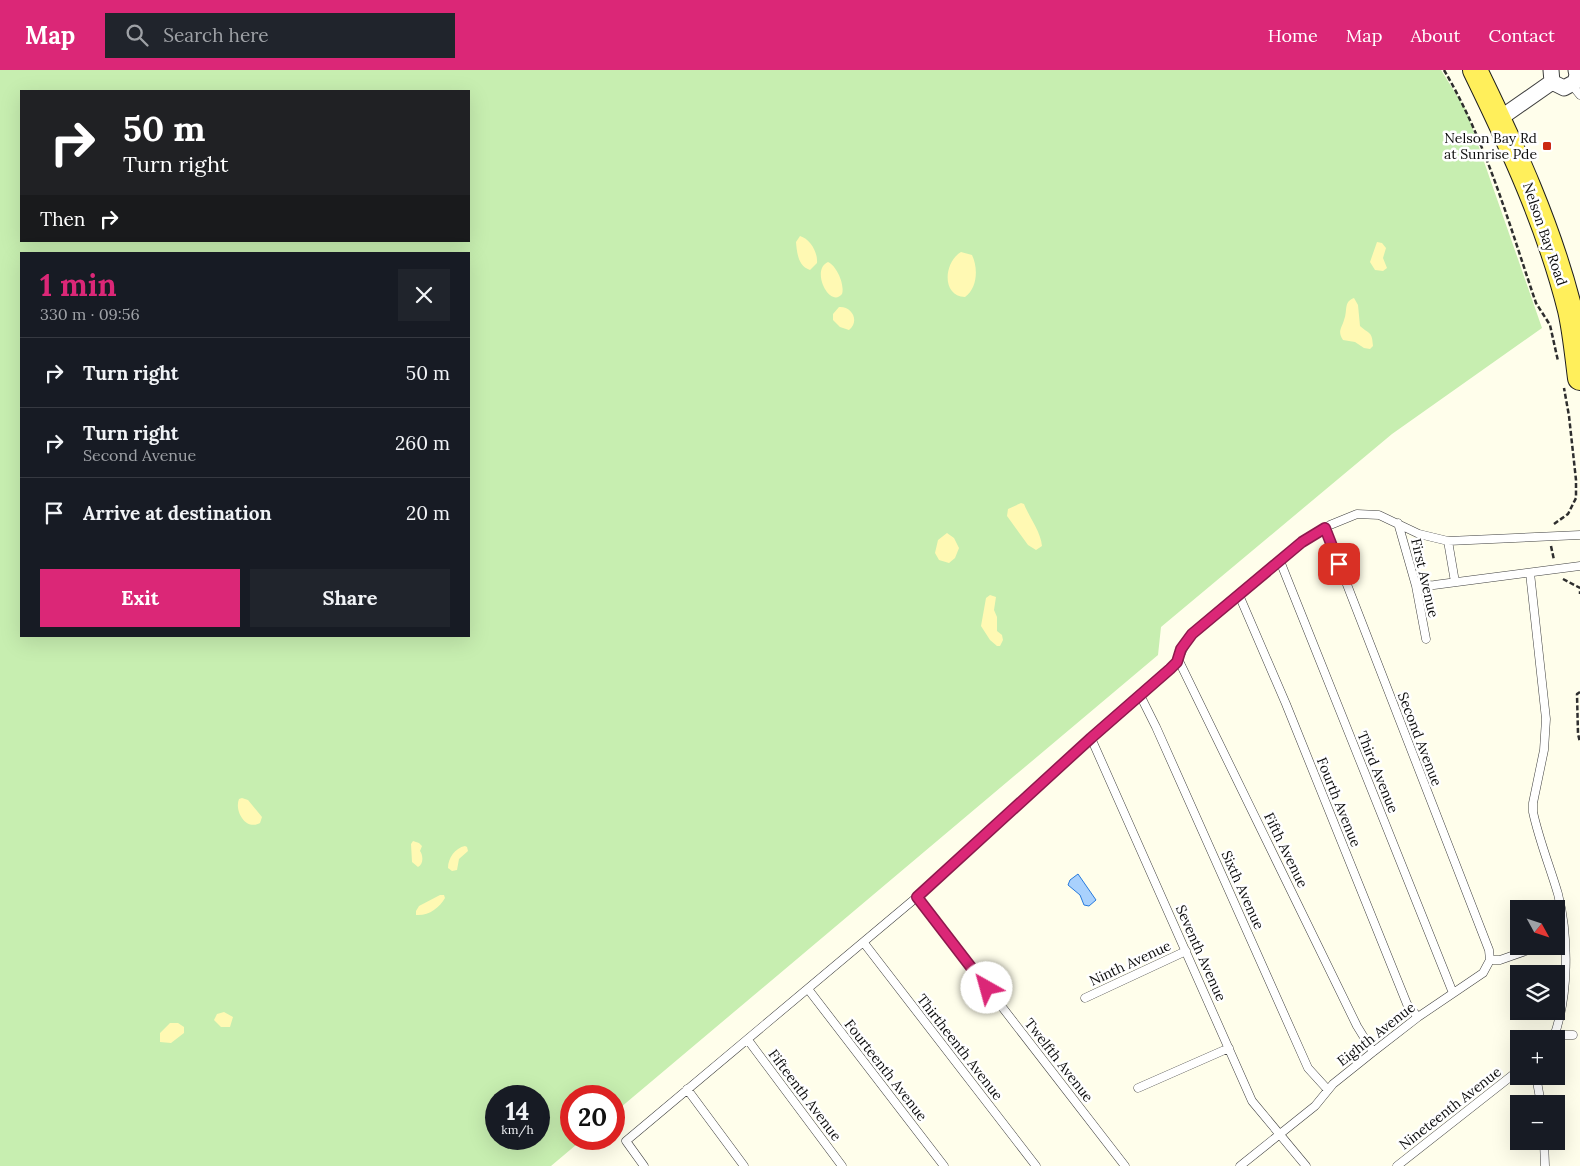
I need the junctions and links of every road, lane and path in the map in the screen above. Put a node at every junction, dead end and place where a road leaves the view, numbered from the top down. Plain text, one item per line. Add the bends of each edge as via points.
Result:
1 (1444, 70) edge
2 (1476, 70) edge
3 (1576, 70) edge
4 (1552, 76) edge
5 (1576, 90) edge
6 (1499, 119) junction
7 (1567, 375) edge
8 (1398, 523) junction
9 (1325, 528) junction
10 (1580, 535) edge
11 (1550, 537) junction
12 (1448, 541) junction
13 (1280, 561) junction
14 (1580, 566) edge
15 (1556, 570) junction
16 (1530, 573) junction
17 (1455, 582) junction
18 (1416, 586) junction
19 (1580, 594) edge
20 (1238, 595) junction
21 (1426, 639) dead end
22 (1178, 659) junction
23 (1580, 692) edge
24 (1140, 695) junction
25 (1091, 738) junction
26 (1580, 742) edge
27 (917, 897) junction
28 (1558, 900) edge
29 (864, 943) junction
30 (1186, 950) junction
31 (1514, 955) edge
32 (1561, 955) edge
33 (1490, 960) junction
34 (808, 990) junction
35 (1453, 993) junction
36 (1085, 998) dead end
37 (1418, 1018) junction
38 (1556, 1030) edge
39 (1565, 1035) edge
40 (1573, 1035) dead end
41 (748, 1040) junction
42 (1229, 1048) junction
43 (1373, 1052) junction
44 (1510, 1077) edge
45 (1138, 1088) dead end
46 (688, 1089) junction
47 (1328, 1090) junction
48 (1281, 1133) junction
49 (1544, 1150) edge
50 (644, 1166) edge
51 (744, 1166) edge
52 (842, 1166) edge
53 (944, 1166) edge
54 (1036, 1166) edge
55 (1125, 1166) edge
56 (1240, 1166) edge
57 (1306, 1166) edge
58 (1397, 1166) edge
59 (1545, 1166) edge

1 - 7 path via 1464,104 1536,303 1550,325
2 - 6 main road, Nelson Bay Road
3 - 5 street
4 - 5 street via 1559,87
4 - 6 street
6 - 7 main road, Nelson Bay Road via 1542,218 1570,312
7 - 11 path via 1576,498 1568,514 1550,529
8 - 9 lane via 1369,513 1345,518
8 - 12 lane via 1419,534
8 - 18 lane, First Avenue
9 - 13 lane
9 - 33 lane, Second Avenue via 1489,950
10 - 11 lane
11 - 12 lane
11 - 15 path
12 - 17 lane
13 - 20 lane
13 - 35 lane, Third Avenue
14 - 15 lane
15 - 16 lane
15 - 19 path via 1558,576 1580,588
16 - 17 lane
16 - 28 lane via 1546,719 1544,750 1533,802
17 - 18 lane
18 - 21 lane, First Avenue
20 - 22 lane via 1192,634
20 - 37 lane, Fourth Avenue via 1286,704 1407,1004
22 - 24 lane
22 - 43 lane, Fifth Avenue via 1357,1026
23 - 26 path via 1577,694
24 - 25 lane
24 - 47 lane, Sixth Avenue via 1308,1068
25 - 27 lane
25 - 30 lane, Seventh Avenue
27 - 29 lane
27 - 55 lane, Twelfth Avenue
29 - 34 lane
29 - 54 lane, Thirtheenth Avenue
30 - 36 lane, Ninth Avenue
30 - 42 lane, Seventh Avenue
31 - 33 lane
32 - 38 lane via 1564,1001
33 - 35 lane, Eighth Avenue via 1483,973
34 - 41 lane
34 - 53 lane, Fourteenth Avenue
35 - 37 lane, Eighth Avenue
37 - 43 lane, Eighth Avenue
39 - 40 lane
41 - 46 lane
41 - 52 lane, Fifteenth Avenue
42 - 45 lane
42 - 48 lane, Seventh Avenue via 1252,1101
43 - 47 lane, Eighth Avenue
44 - 58 lane, Nineteenth Avenue
46 - 50 lane via 626,1141
46 - 51 lane
47 - 48 lane, Eighth Avenue via 1315,1106
48 - 56 lane, Eighth Avenue
48 - 57 lane, Seventh Avenue
49 - 59 lane

